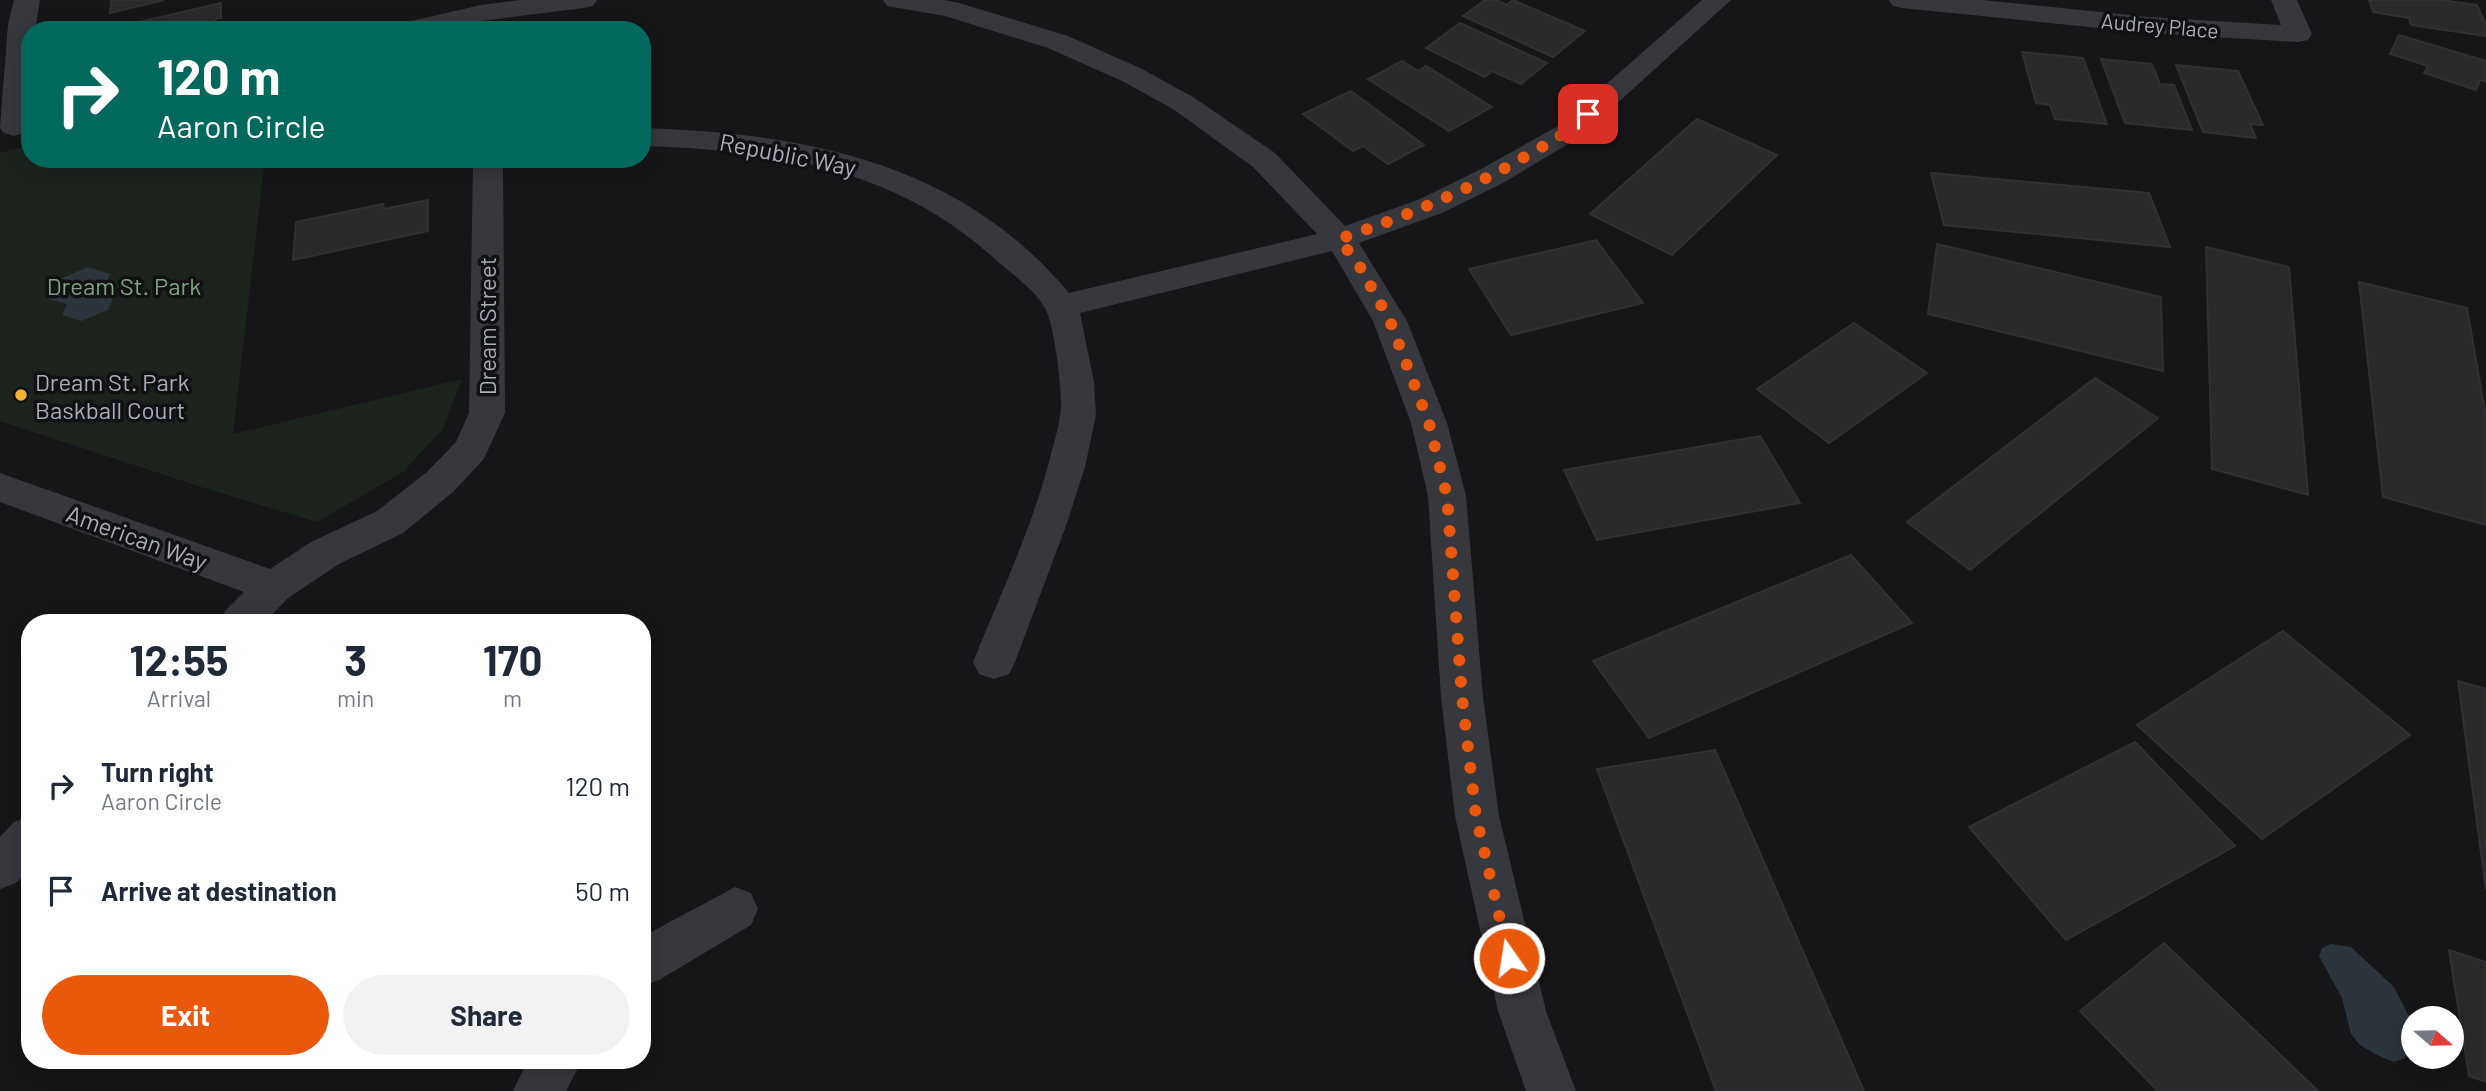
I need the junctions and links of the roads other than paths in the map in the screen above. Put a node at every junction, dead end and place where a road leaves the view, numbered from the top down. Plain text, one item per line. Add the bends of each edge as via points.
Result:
1 (27, 0) edge
2 (584, 0) edge
3 (896, 0) edge
4 (1718, 0) edge
5 (1902, 0) edge
6 (2284, 0) edge
7 (479, 6) edge
8 (434, 21) edge
9 (14, 127) edge
10 (651, 137) edge
11 (488, 168) edge
12 (1339, 239) junction
13 (1061, 306) junction
14 (0, 487) edge
15 (274, 587) junction
16 (248, 614) edge
17 (994, 662) dead end
18 (21, 846) edge
19 (0, 868) edge
20 (735, 909) dead end
21 (651, 958) edge
22 (551, 1069) edge
23 (538, 1091) edge
24 (1551, 1091) edge

1 - 9 street via 21,15
2 - 7 street
3 - 12 street via 949,9 1058,43 1132,75 1183,103 1264,160
4 - 12 street via 1570,131 1431,206
5 - 6 street, Audrey Place via 2149,25 2298,34
7 - 8 street
10 - 13 street, Republic Way via 767,144 870,170 923,192 975,222
11 - 15 street, Dream Street via 487,413 470,450 440,482 390,522 325,553
12 - 13 street
12 - 24 street via 1390,321 1429,423 1447,496 1476,816 1522,1011
13 - 17 street via 1080,403 1064,478
14 - 15 street, American Way
15 - 16 street, Dream Street
18 - 19 street
20 - 21 street
22 - 23 street

